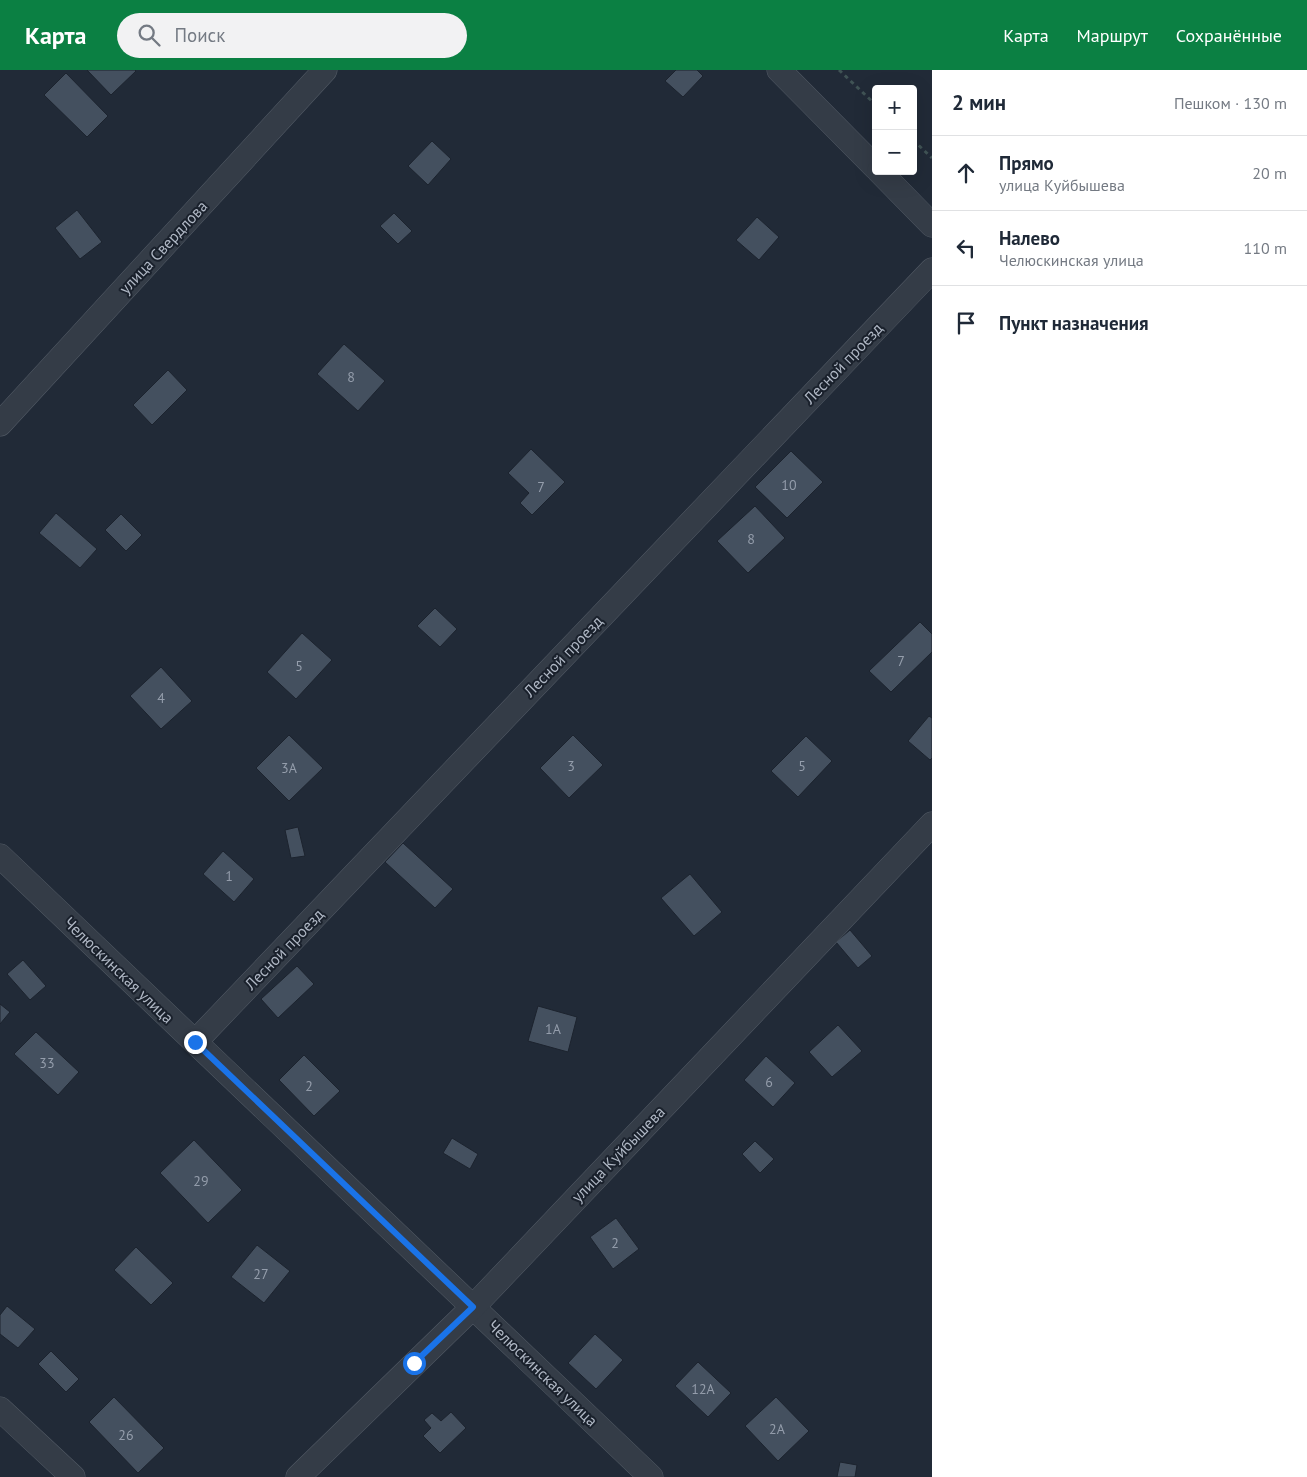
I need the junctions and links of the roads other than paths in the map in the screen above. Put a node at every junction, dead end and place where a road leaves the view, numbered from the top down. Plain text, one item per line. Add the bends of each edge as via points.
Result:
1 (325, 70) edge
2 (779, 70) edge
3 (872, 164) edge
4 (883, 175) edge
5 (932, 224) edge
6 (932, 270) edge
7 (0, 424) edge
8 (932, 824) edge
9 (0, 856) edge
10 (195, 1042) junction
11 (473, 1307) junction
12 (0, 1409) edge
13 (73, 1477) edge
14 (298, 1477) edge
15 (651, 1477) edge

1 - 7 street, улица Свердлова
2 - 3 street
4 - 5 street
6 - 10 street, Лесной проезд
8 - 11 street, улица Куйбышева
9 - 10 street, Челюскинская улица
10 - 11 street, Челюскинская улица
11 - 14 street, улица Куйбышева
11 - 15 street, Челюскинская улица
12 - 13 street

